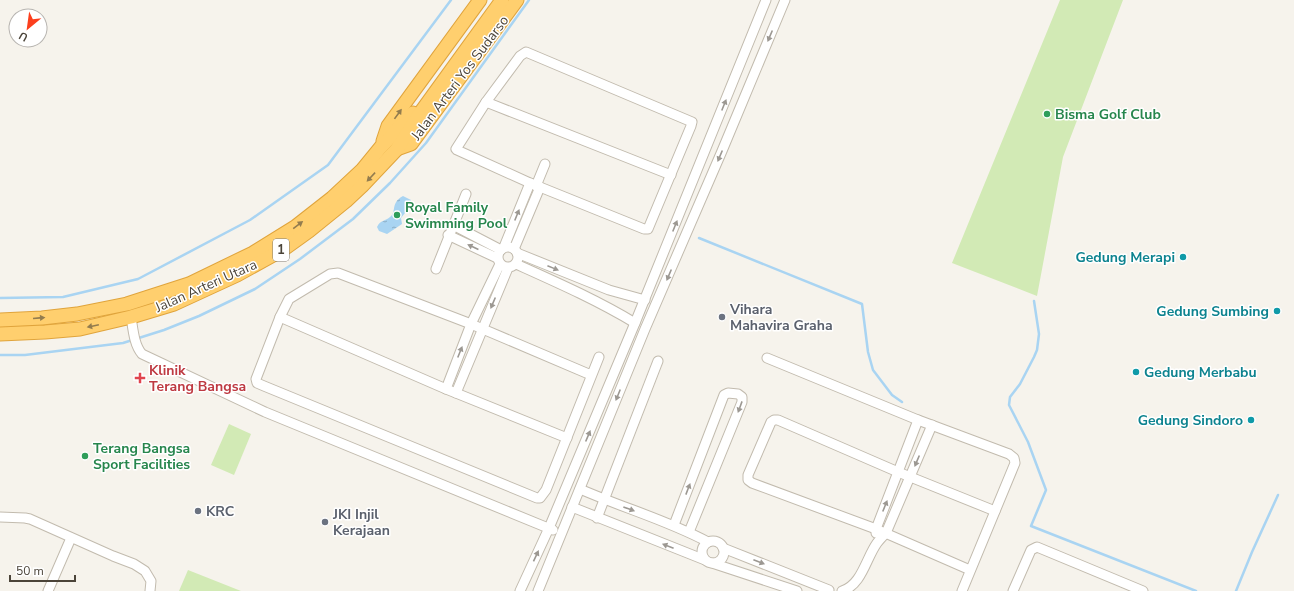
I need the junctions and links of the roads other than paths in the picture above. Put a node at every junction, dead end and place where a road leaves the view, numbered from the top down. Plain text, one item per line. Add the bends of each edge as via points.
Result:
1 (480, 0) edge
2 (496, 0) edge
3 (502, 0) edge
4 (517, 0) edge
5 (766, 0) edge
6 (785, 0) edge
7 (486, 102) junction
8 (380, 148) junction
9 (397, 149) junction
10 (545, 164) dead end
11 (671, 175) junction
12 (535, 185) junction
13 (466, 194) dead end
14 (453, 225) junction
15 (448, 235) junction
16 (516, 251) junction
17 (504, 258) junction
18 (436, 269) dead end
19 (587, 282) junction
20 (611, 291) junction
21 (582, 294) junction
22 (645, 300) junction
23 (605, 306) junction
24 (280, 316) junction
25 (0, 320) edge
26 (132, 323) junction
27 (635, 323) junction
28 (471, 324) junction
29 (482, 329) junction
30 (0, 334) edge
31 (599, 357) dead end
32 (767, 358) dead end
33 (658, 361) dead end
34 (592, 375) junction
35 (446, 389) junction
36 (456, 393) junction
37 (918, 420) junction
38 (932, 425) junction
39 (566, 438) junction
40 (898, 472) junction
41 (910, 477) junction
42 (580, 489) junction
43 (604, 500) junction
44 (572, 507) junction
45 (995, 511) junction
46 (0, 517) edge
47 (597, 518) junction
48 (674, 525) junction
49 (549, 528) junction
50 (876, 529) junction
51 (689, 532) junction
52 (886, 533) junction
53 (562, 534) junction
54 (71, 538) junction
55 (708, 542) junction
56 (877, 543) junction
57 (723, 548) junction
58 (708, 562) junction
59 (970, 570) junction
60 (1130, 588) edge
61 (829, 590) edge
62 (48, 591) edge
63 (150, 591) edge
64 (520, 591) edge
65 (538, 591) edge
66 (797, 591) edge
67 (842, 591) edge
68 (962, 591) edge
69 (1013, 591) edge
70 (1143, 591) edge

8 -> 1 highway via 388,126
2 - 8 highway, 1 via 413,113
3 - 9 highway, 1
4 - 9 highway, Jalan Arteri Yos Sudarso via 411,144
22 -> 5 street
6 -> 42 street
7 - 11 street
7 - 11 street via 520,56 529,52 691,121
7 - 12 street via 456,149
25 -> 8 highway, Jalan Arteri Utara / 1 via 78,314 128,304 189,284 253,253 296,227 351,181
9 -> 26 highway, Jalan Arteri Utara / 1 via 346,201 284,248 237,275
10 - 12 street
11 - 12 street via 647,229
12 - 16 street
17 -> 12 street
13 - 14 street
14 - 15 street
14 - 17 street
17 -> 15 street
15 - 18 street
16 - 17 street via 508,247
16 - 17 street via 518,258
16 -> 19 street
17 - 21 street
17 - 28 street
17 -> 29 street
19 - 20 street
19 - 21 street
20 - 22 street
20 - 23 street
21 - 23 street
22 - 27 street
23 - 27 street
24 - 28 street via 288,299 330,274 338,273
24 - 35 street
24 - 39 street via 256,376 257,383 264,386 537,498 546,490
26 -> 30 highway, Jalan Arteri Utara / 1
26 - 49 street via 142,354 265,412
49 -> 27 street
28 - 29 street
35 -> 28 street
29 - 34 street
29 - 36 street
31 - 34 street
32 - 37 street
33 - 43 street
34 - 39 street
35 - 36 street
36 - 39 street
37 - 38 street
37 - 40 street
38 -> 41 street
38 - 45 street via 1014,458 1015,463
40 - 41 street
50 -> 40 street
40 - 50 street via 776,420 771,422 748,475 748,480 752,483
41 - 45 street
41 - 52 street
42 - 43 street
42 - 44 street
43 - 47 street
43 -> 48 street
44 - 47 street
44 - 53 street
45 - 59 street
46 - 54 street via 25,518
58 -> 47 street
48 - 51 street
48 -> 51 street via 724,395 738,394 742,397 742,402
49 - 53 street
64 -> 49 street
50 - 52 street
50 - 56 street
51 - 55 street
52 - 56 street
52 - 59 street
53 - 65 street
54 - 62 street
54 - 63 street via 145,571 151,581
55 - 57 street via 716,542
55 - 58 street via 702,548 702,556
56 - 67 street via 857,580
57 - 58 street via 720,560
57 -> 61 street
58 - 66 street
59 - 68 street
60 - 69 street via 1035,548 1031,550
60 - 70 street
61 - 67 street

